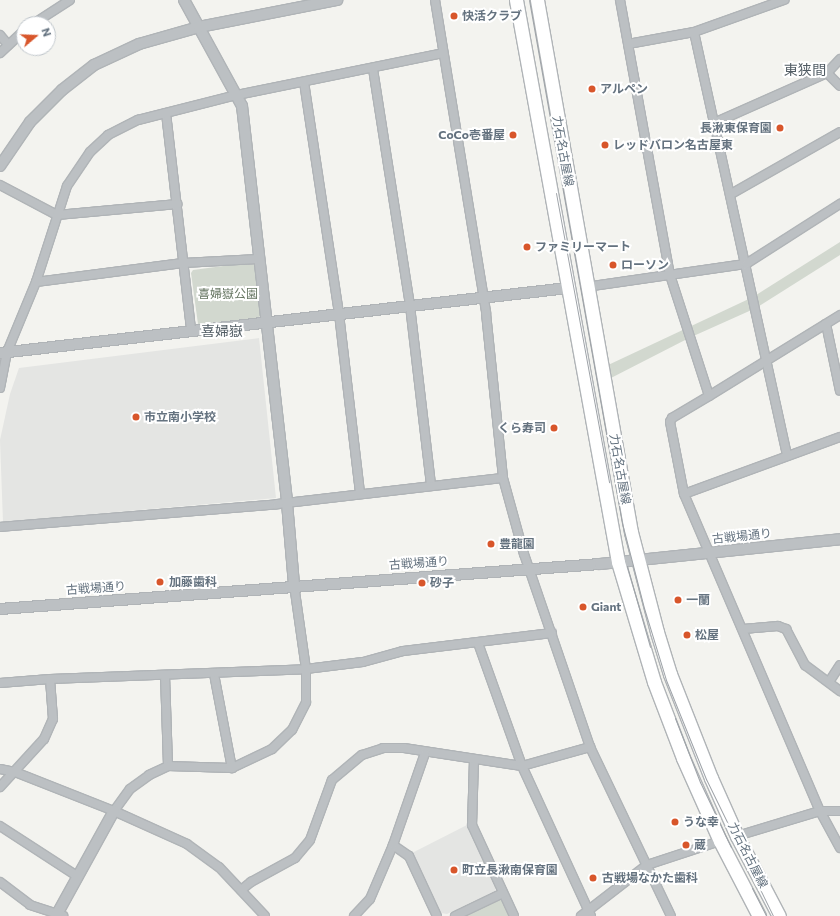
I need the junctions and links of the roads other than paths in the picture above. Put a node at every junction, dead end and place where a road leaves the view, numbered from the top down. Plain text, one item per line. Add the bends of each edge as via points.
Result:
1 (70, 0) edge
2 (184, 0) edge
3 (337, 0) edge
4 (435, 0) edge
5 (516, 0) edge
6 (537, 0) edge
7 (620, 0) edge
8 (784, 0) edge
9 (45, 16) edge
10 (199, 27) junction
11 (694, 32) junction
12 (0, 35) edge
13 (16, 38) edge
14 (628, 44) junction
15 (8, 45) junction
16 (443, 52) junction
17 (0, 53) edge
18 (840, 59) edge
19 (373, 69) junction
20 (828, 73) junction
21 (304, 82) junction
22 (840, 86) edge
23 (237, 95) junction
24 (166, 113) junction
25 (714, 123) junction
26 (840, 132) edge
27 (0, 166) edge
28 (0, 185) edge
29 (730, 194) junction
30 (177, 204) junction
31 (840, 204) edge
32 (57, 215) junction
33 (258, 259) junction
34 (183, 263) junction
35 (746, 264) junction
36 (670, 275) junction
37 (36, 282) junction
38 (586, 287) junction
39 (568, 288) junction
40 (483, 296) junction
41 (410, 306) junction
42 (339, 314) junction
43 (840, 315) edge
44 (266, 323) junction
45 (826, 324) junction
46 (191, 330) junction
47 (4, 352) edge
48 (767, 360) junction
49 (0, 388) edge
50 (840, 391) edge
51 (709, 396) junction
52 (840, 437) edge
53 (787, 456) junction
54 (503, 478) junction
55 (431, 486) junction
56 (360, 493) junction
57 (684, 494) junction
58 (287, 503) junction
59 (0, 527) edge
60 (840, 539) edge
61 (708, 552) junction
62 (638, 560) junction
63 (618, 562) junction
64 (528, 568) junction
65 (294, 585) junction
66 (0, 609) edge
67 (743, 629) junction
68 (552, 633) junction
69 (478, 642) junction
70 (840, 665) edge
71 (306, 668) junction
72 (214, 674) junction
73 (165, 675) junction
74 (50, 679) junction
75 (829, 682) junction
76 (0, 683) edge
77 (840, 691) edge
78 (590, 747) junction
79 (425, 752) junction
80 (474, 759) junction
81 (168, 766) junction
82 (522, 766) junction
83 (232, 768) junction
84 (0, 769) edge
85 (15, 772) junction
86 (0, 787) edge
87 (114, 811) junction
88 (820, 811) junction
89 (840, 811) edge
90 (0, 826) edge
91 (737, 836) junction
92 (720, 841) junction
93 (393, 845) junction
94 (840, 848) edge
95 (647, 865) junction
96 (77, 876) junction
97 (0, 882) edge
98 (241, 890) junction
99 (503, 893) junction
100 (589, 913) edge
101 (59, 915) edge
102 (265, 916) edge
103 (354, 916) edge
104 (437, 916) edge
105 (455, 916) edge
106 (514, 916) edge
107 (581, 916) edge
108 (671, 916) edge
109 (758, 916) edge
110 (779, 916) edge

1 - 9 street
2 - 10 street
3 - 10 street
4 - 16 street
5 - 39 main road, 力石名古屋線
6 - 38 main road, 力石名古屋線
7 - 14 street
8 - 11 street
10 - 23 street
10 - 27 street via 139,44 94,65 62,90 30,122
11 - 14 street
11 - 25 street
12 - 15 street
13 - 15 street
14 - 36 street
15 - 17 street
16 - 19 street
16 - 40 street
18 - 20 street
19 - 21 street
19 - 41 street
20 - 22 street
20 - 25 street
21 - 23 street
21 - 42 street
23 - 24 street
23 - 33 street via 242,106
24 - 30 street
24 - 32 street via 138,120 108,135 90,152 68,186
25 - 29 street
26 - 29 street
28 - 32 street
29 - 35 street
30 - 32 street
30 - 34 street
31 - 35 street
32 - 37 street
33 - 34 street
33 - 44 street
34 - 37 street
34 - 46 street
35 - 36 street
35 - 48 street
36 - 38 street
36 - 51 street
37 - 47 street
38 - 62 main road, 力石名古屋線
39 - 40 street
39 - 63 main road, 力石名古屋線
40 - 41 street
40 - 54 street
41 - 42 street
41 - 55 street
42 - 44 street
42 - 56 street
43 - 45 street
44 - 46 street
44 - 58 street
45 - 48 street
45 - 50 street
46 - 47 street
47 - 49 street
48 - 51 street
48 - 53 street
51 - 57 street via 672,418 670,422
52 - 53 street
53 - 57 street
54 - 55 street
54 - 64 street
55 - 56 street
56 - 58 street
57 - 61 street via 703,534
58 - 59 street
58 - 65 street
60 - 61 street, 古戦場通り
61 - 62 street, 古戦場通り
61 - 67 street via 716,564
62 - 63 street, 古戦場通り
62 - 91 main road, 力石名古屋線 via 670,674
63 - 64 street, 古戦場通り
63 - 92 main road, 力石名古屋線 via 657,689 683,758
64 - 65 street, 古戦場通り
64 - 68 street
65 - 66 street, 古戦場通り
65 - 71 street
67 - 75 street via 782,627 805,665
67 - 88 street
68 - 69 street
68 - 78 street
69 - 71 street via 403,651 363,662
69 - 82 street
70 - 75 street
71 - 72 street
71 - 83 street via 306,702 292,730 272,749
72 - 73 street
72 - 83 street
73 - 74 street
73 - 81 street
74 - 76 street
74 - 85 street via 53,718 44,739
75 - 77 street
78 - 82 street
78 - 95 street
79 - 80 street
79 - 93 street
79 - 98 street via 383,748 353,761 332,780 310,840 295,858
80 - 82 street
80 - 99 street via 472,825
81 - 83 street
81 - 87 street via 149,775 130,789
82 - 100 street
84 - 85 street
85 - 86 street
85 - 87 street
87 - 96 street
87 - 98 street via 187,844 219,867
88 - 89 street
88 - 91 street
88 - 94 street
90 - 96 street
91 - 110 main road, 力石名古屋線
92 - 95 street
92 - 109 main road, 力石名古屋線
93 - 103 street via 370,899
93 - 104 street via 408,856
95 - 100 street
95 - 108 street
96 - 101 street
97 - 101 street via 30,905
98 - 102 street
99 - 105 street
99 - 106 street
100 - 107 street

